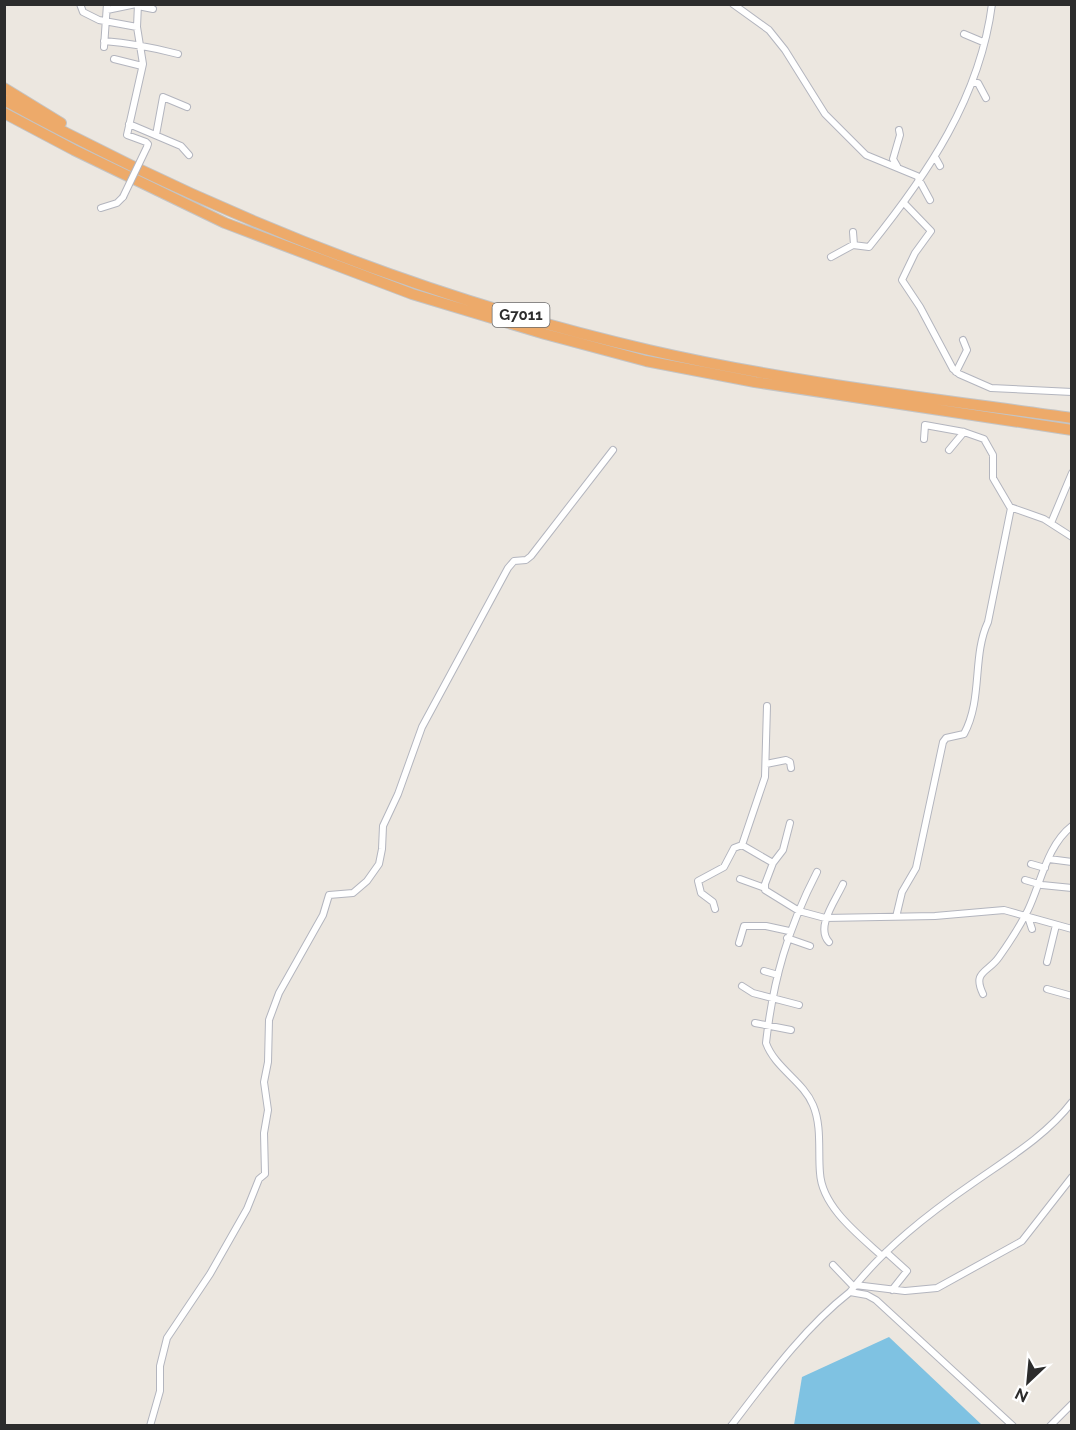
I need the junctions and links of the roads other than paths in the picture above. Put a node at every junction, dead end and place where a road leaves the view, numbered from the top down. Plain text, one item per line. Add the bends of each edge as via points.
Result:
1 (80, 4) edge
2 (732, 4) edge
3 (992, 4) edge
4 (137, 5) edge
5 (107, 8) edge
6 (153, 9) dead end
7 (107, 22) junction
8 (137, 27) junction
9 (964, 34) dead end
10 (983, 42) junction
11 (138, 44) junction
12 (178, 54) dead end
13 (114, 59) dead end
14 (142, 66) junction
15 (973, 83) junction
16 (4, 88) edge
17 (986, 98) dead end
18 (4, 100) edge
19 (187, 107) dead end
20 (4, 112) edge
21 (129, 124) junction
22 (898, 130) dead end
23 (156, 135) junction
24 (189, 155) dead end
25 (110, 157) junction
26 (935, 157) junction
27 (940, 166) dead end
28 (898, 167) junction
29 (921, 179) junction
30 (930, 200) dead end
31 (904, 203) junction
32 (101, 207) dead end
33 (853, 232) dead end
34 (854, 244) junction
35 (831, 257) dead end
36 (963, 340) dead end
37 (956, 372) junction
38 (1071, 392) edge
39 (1071, 418) edge
40 (1071, 430) edge
41 (964, 432) junction
42 (924, 440) dead end
43 (612, 450) dead end
44 (949, 450) dead end
45 (1071, 473) edge
46 (1011, 508) junction
47 (1052, 523) junction
48 (1071, 537) edge
49 (767, 706) dead end
50 (766, 764) junction
51 (791, 768) dead end
52 (790, 823) dead end
53 (1071, 826) edge
54 (742, 845) junction
55 (1049, 859) junction
56 (1071, 862) edge
57 (773, 863) junction
58 (1031, 864) dead end
59 (1045, 868) junction
60 (817, 872) dead end
61 (740, 879) dead end
62 (1025, 880) dead end
63 (843, 884) dead end
64 (1036, 884) junction
65 (765, 888) junction
66 (1071, 888) edge
67 (715, 909) dead end
68 (797, 910) junction
69 (1027, 916) junction
70 (896, 917) junction
71 (826, 918) junction
72 (1056, 925) junction
73 (1032, 929) dead end
74 (1071, 929) edge
75 (789, 931) junction
76 (787, 939) junction
77 (829, 942) dead end
78 (739, 943) dead end
79 (810, 946) dead end
80 (1047, 962) dead end
81 (764, 971) dead end
82 (778, 975) junction
83 (742, 986) dead end
84 (1047, 988) dead end
85 (983, 994) dead end
86 (1071, 996) edge
87 (774, 999) junction
88 (799, 1005) dead end
89 (755, 1023) dead end
90 (769, 1026) junction
91 (791, 1030) dead end
92 (1071, 1102) edge
93 (1071, 1177) edge
94 (884, 1254) junction
95 (833, 1265) dead end
96 (853, 1288) junction
97 (892, 1290) junction
98 (1071, 1404) edge
99 (150, 1425) edge
100 (731, 1425) edge
101 (1013, 1425) edge
102 (1050, 1425) edge

1 - 7 street via 83,12
2 - 28 street via 769,30 825,114 862,151
3 - 10 street
4 - 5 street
4 - 6 street
4 - 8 street
5 - 7 street
7 - 8 street
7 - 11 street via 104,44
8 - 11 street
9 - 10 street
10 - 15 street
11 - 12 street
11 - 14 street
13 - 14 street
14 - 21 street
15 - 17 street via 978,82
15 - 26 street
16 - 25 highway
18 - 25 highway, G7011
19 - 23 street via 163,98
20 - 40 highway, G7011 via 225,223 412,294 533,331 646,361 755,382
21 - 23 street
21 - 32 street, bridge via 127,135 146,142 147,147 120,201
22 - 28 street via 893,159
23 - 24 street via 181,146
25 - 39 highway, G7011 via 317,247 415,284 548,323 648,350 757,372
26 - 27 street
26 - 29 street
28 - 29 street
29 - 30 street
29 - 31 street
31 - 34 street via 869,247
31 - 37 street via 931,231 902,280
33 - 34 street
34 - 35 street
36 - 37 street via 967,350
37 - 38 street via 991,388
41 - 42 street via 925,425
41 - 44 street
41 - 46 street via 980,436 989,445 993,478
43 - 99 street via 531,556 514,561 508,568 422,726 383,826 379,864 353,893 329,895 323,915 279,993 268,1024 265,1174 210,1274 167,1338 160,1366 160,1391
45 - 47 street
46 - 47 street
46 - 70 street via 970,716 964,734 943,742 916,868 902,892
47 - 48 street
49 - 50 street
50 - 51 street via 786,760
50 - 54 street
52 - 57 street via 780,857
53 - 55 street via 1060,836
54 - 57 street
54 - 67 street via 734,848 724,867 698,881 700,893 713,902
55 - 56 street
55 - 59 street
57 - 65 street
58 - 59 street
59 - 64 street
60 - 68 street
61 - 65 street
62 - 64 street
63 - 71 street
64 - 66 street
64 - 69 street
65 - 68 street
68 - 71 street
68 - 75 street
69 - 70 street via 996,910
69 - 72 street
69 - 73 street
69 - 85 street via 997,960 980,976 978,986
70 - 71 street
71 - 77 street via 824,936
72 - 74 street
72 - 80 street
75 - 76 street
75 - 78 street via 744,926
76 - 79 street
76 - 82 street
81 - 82 street
82 - 87 street
83 - 87 street
84 - 86 street
87 - 88 street
87 - 90 street
89 - 90 street
90 - 91 street
90 - 94 street via 769,1050 813,1106 824,1191 845,1220
92 - 94 street via 1059,1118
93 - 97 street via 1022,1241 938,1288
94 - 96 street
94 - 97 street via 907,1271
95 - 96 street
96 - 97 street
96 - 100 street via 833,1305
96 - 101 street via 876,1300
98 - 102 street

